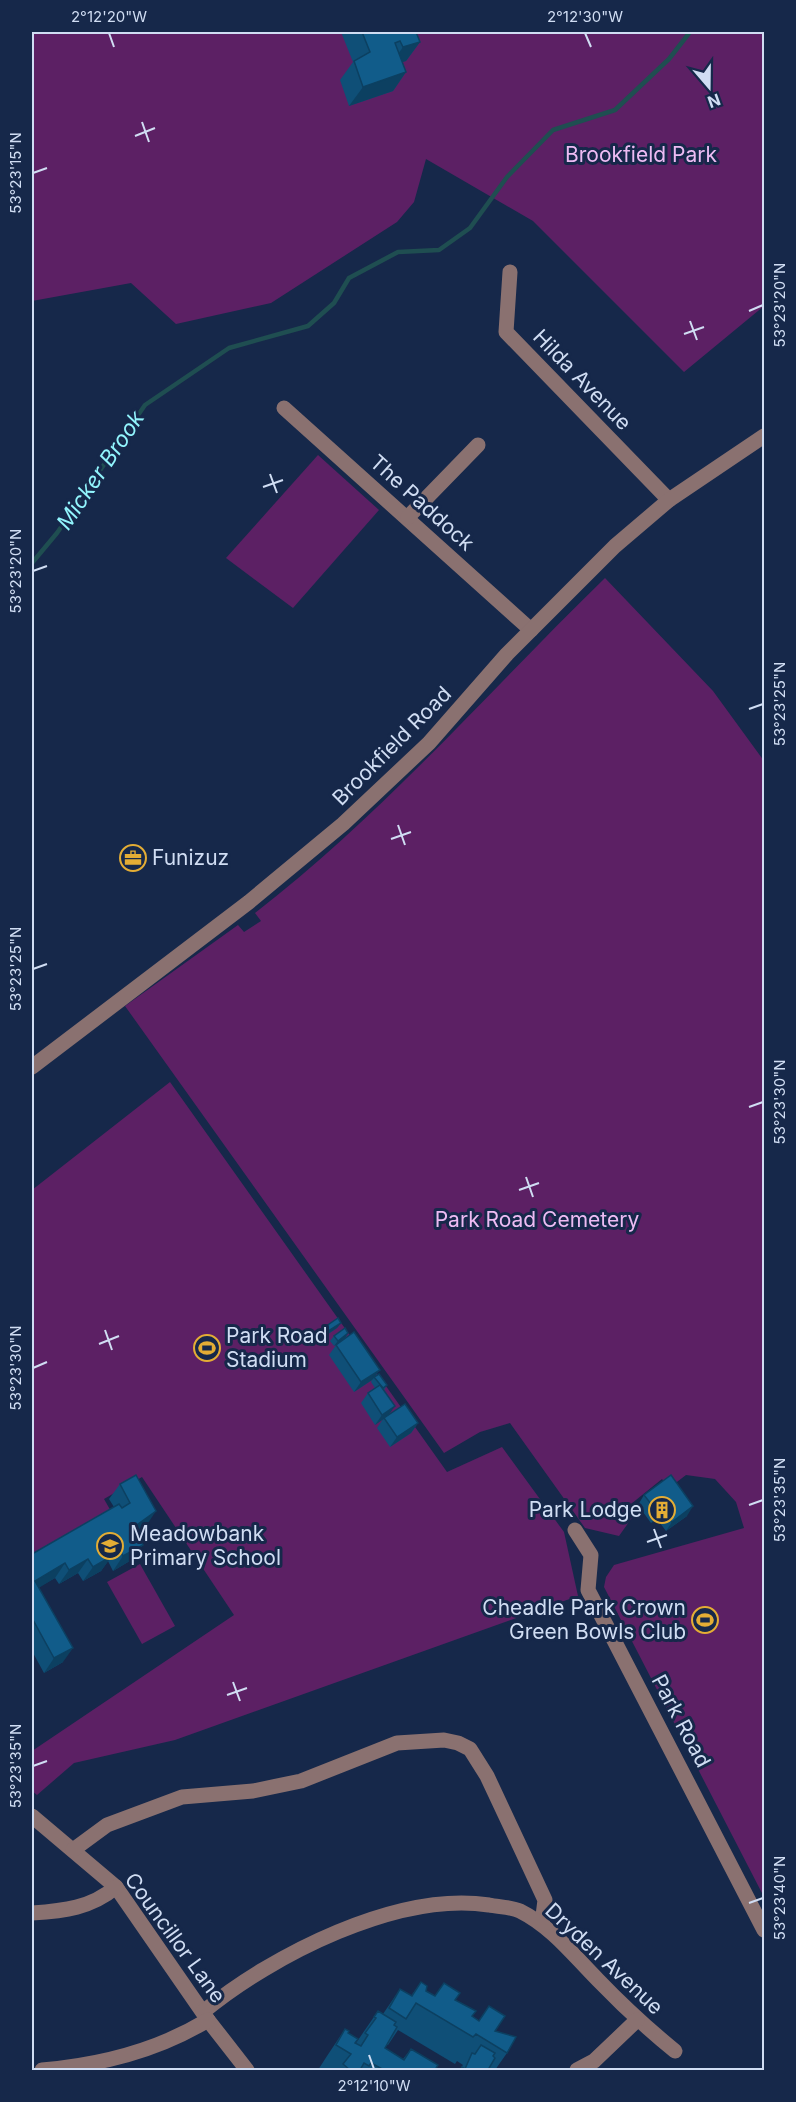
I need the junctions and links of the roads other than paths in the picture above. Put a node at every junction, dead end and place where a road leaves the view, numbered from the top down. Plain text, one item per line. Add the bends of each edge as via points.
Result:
1 (510, 272) dead end
2 (284, 408) dead end
3 (765, 436) edge
4 (478, 445) dead end
5 (669, 500) junction
6 (408, 517) junction
7 (531, 630) junction
8 (32, 1067) edge
9 (575, 1530) dead end
10 (32, 1816) edge
11 (73, 1850) junction
12 (116, 1887) junction
13 (32, 1913) edge
14 (542, 1924) junction
15 (765, 1930) edge
16 (206, 2016) junction
17 (637, 2020) junction
18 (675, 2051) dead end
19 (42, 2070) edge
20 (247, 2070) edge
21 (577, 2070) edge

1 - 5 street, Hilda Avenue via 506,332
2 - 6 street, The Paddock
3 - 5 street, Brookfield Road
4 - 6 street
5 - 7 street, Brookfield Road via 615,546
6 - 7 street, The Paddock
7 - 8 street, Brookfield Road via 429,743 344,824 249,902
9 - 15 street, Park Road via 593,1563 588,1590
10 - 11 street, Councillor Lane
11 - 12 street, Councillor Lane
11 - 14 street via 107,1825 182,1797 301,1782 396,1743 444,1740 470,1749 488,1776 545,1900
12 - 13 street via 102,1899 73,1910
12 - 16 street, Councillor Lane
14 - 16 street, Dryden Avenue via 518,1910 468,1902 393,1911 304,1947 228,1991
14 - 17 street, Dryden Avenue
16 - 19 street, Dryden Avenue via 158,2047 114,2059
16 - 20 street, Councillor Lane
17 - 18 street, Dryden Avenue
17 - 21 street via 594,2061

